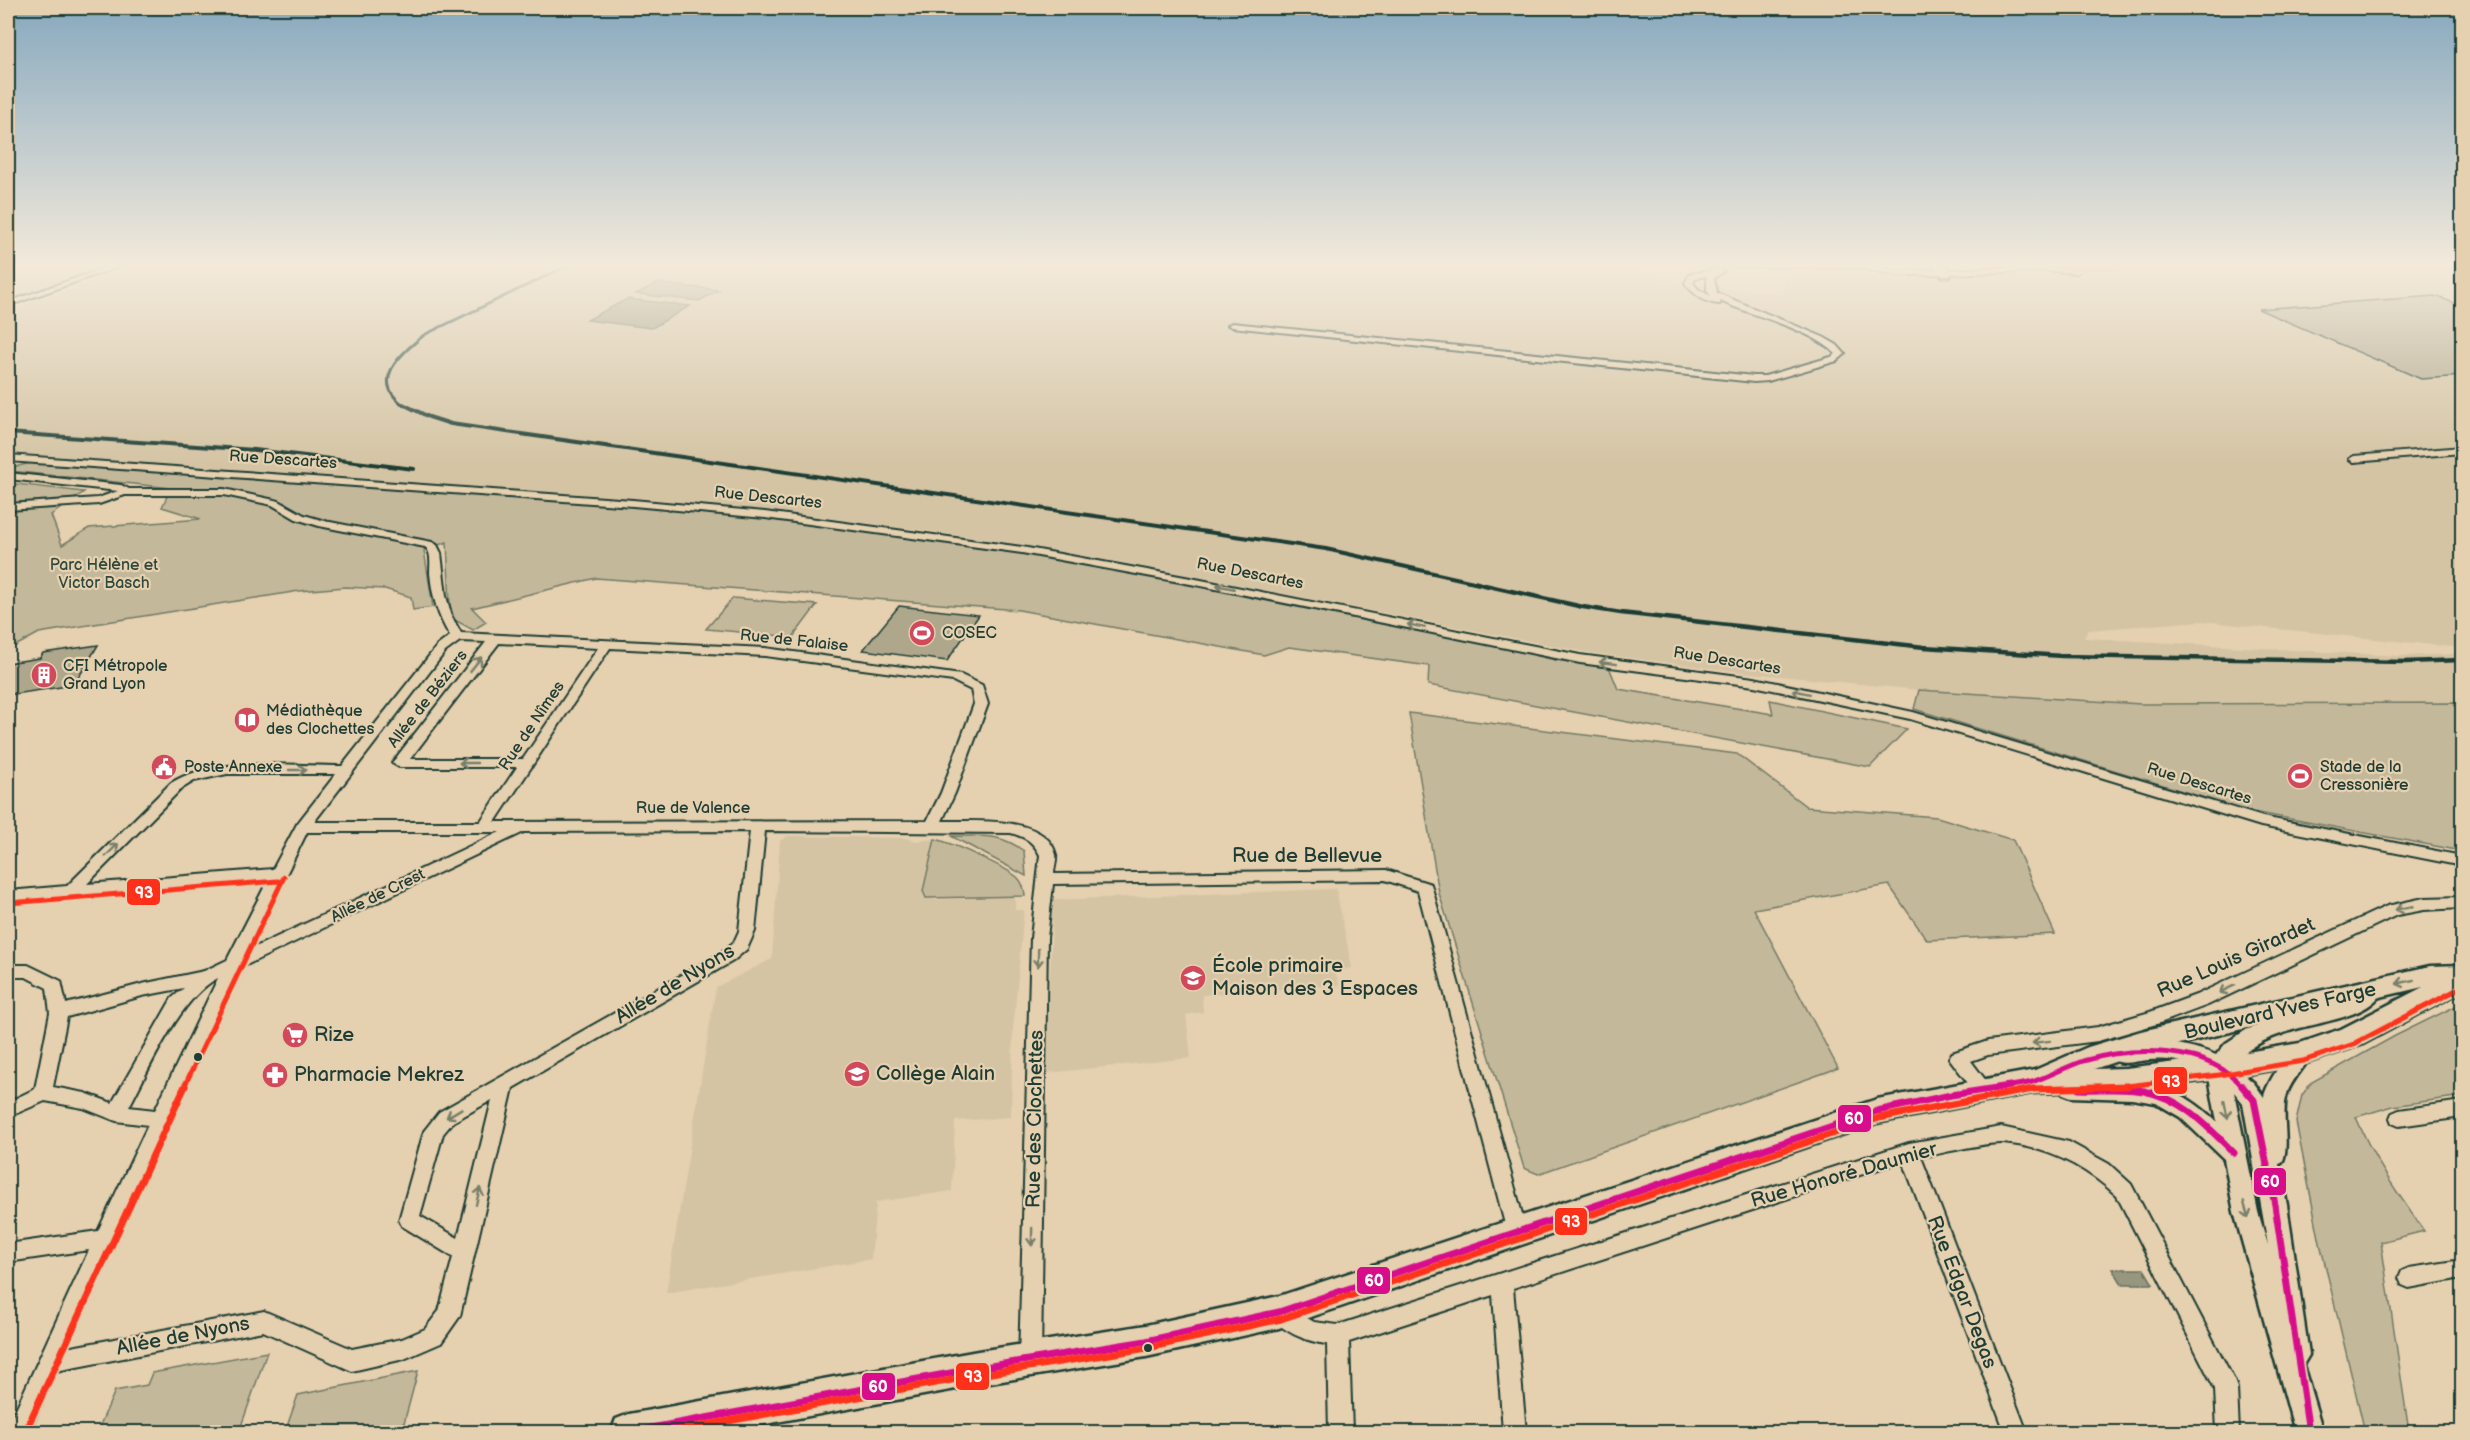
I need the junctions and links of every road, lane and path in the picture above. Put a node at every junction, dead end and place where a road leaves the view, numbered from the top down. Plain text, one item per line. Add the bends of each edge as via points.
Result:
1 (1291, 331) edge
2 (1796, 331) edge
3 (1803, 331) edge
4 (1822, 341) junction
5 (2463, 450) edge
6 (13, 458) edge
7 (2354, 459) dead end
8 (8, 465) edge
9 (8, 476) edge
10 (124, 492) junction
11 (8, 507) edge
12 (457, 637) junction
13 (495, 639) junction
14 (607, 644) junction
15 (527, 763) junction
16 (346, 770) junction
17 (485, 826) junction
18 (523, 826) junction
19 (758, 826) junction
20 (932, 826) junction
21 (302, 827) junction
22 (2463, 861) edge
23 (277, 874) junction
24 (1046, 879) junction
25 (70, 891) junction
26 (8, 896) edge
27 (2463, 903) edge
28 (233, 965) junction
29 (8, 971) edge
30 (206, 977) junction
31 (2463, 977) edge
32 (2377, 990) junction
33 (58, 1013) junction
34 (2301, 1054) junction
35 (2083, 1062) junction
36 (2218, 1068) junction
37 (2032, 1082) junction
38 (505, 1084) junction
39 (1984, 1090) junction
40 (43, 1093) junction
41 (2463, 1109) edge
42 (8, 1110) edge
43 (116, 1113) junction
44 (2399, 1118) dead end
45 (161, 1119) junction
46 (1909, 1151) junction
47 (2234, 1153) junction
48 (2276, 1205) junction
49 (1517, 1232) junction
50 (104, 1239) junction
51 (8, 1253) edge
52 (464, 1253) junction
53 (2463, 1269) edge
54 (2409, 1278) dead end
55 (1502, 1282) junction
56 (1279, 1311) junction
57 (1338, 1335) junction
58 (1030, 1360) junction
59 (48, 1362) junction
60 (2306, 1422) edge
61 (17, 1432) edge
62 (629, 1432) edge
63 (1341, 1432) edge
64 (1515, 1432) edge
65 (2016, 1432) edge
66 (2228, 1432) edge

1 - 4 street via 1754,380 1841,354
2 - 4 street
3 - 4 street
5 - 7 street
6 - 8 street
22 -> 6 street, Rue Descartes via 2261,821 1858,703 1754,682 1580,659 1022,550 765,515
9 - 10 street via 112,486
10 - 11 street via 88,502
10 - 12 street via 224,492 275,503 323,524 428,544 435,553 438,595
12 - 13 street, Rue de Falaise
12 - 16 street via 441,650
13 - 14 street, Rue de Falaise
15 -> 13 street, Allée de Béziers via 399,764
14 - 15 street, Rue de Nîmes
14 - 20 street, Rue de Falaise via 765,652 956,678 977,688 981,704
15 - 17 street, Rue de Nîmes
16 - 21 street
25 -> 16 street via 176,786 190,777 226,770
17 - 18 street, Rue de Valence
17 - 21 street, Rue de Valence
18 - 19 street, Rue de Valence
18 - 28 street, Allée de Crest
19 - 20 street, Rue de Valence
19 - 38 street, Allée de Nyons via 747,931 741,945 727,957
20 - 24 street, Rue de Valence via 992,826 1031,834 1048,855
21 - 23 street
23 - 25 street
23 - 28 street
24 - 49 street, Rue de Bellevue via 1386,874 1425,888
24 -> 58 street, Rue des Clochettes via 1039,938
25 - 26 street
27 -> 39 street, Rue Louis Girardet via 2393,910 2202,1000 2154,1018 2098,1035 1988,1048 1958,1058
28 - 30 street, Allée de Crest
28 - 45 street
29 - 33 street via 28,972 55,985
30 - 33 street
30 - 43 street via 178,1003
31 -> 32 main road, Boulevard Yves Farge via 2430,976
31 - 34 main road, Boulevard Yves Farge via 2351,1036
32 - 35 main road, Boulevard Yves Farge via 2141,1042
32 - 36 street via 2339,1011 2280,1025 2254,1036
33 - 40 street
34 - 36 main road, Boulevard Yves Farge
34 - 48 street via 2276,1091 2272,1124
35 - 36 street via 2155,1050 2191,1055
35 - 37 main road, Boulevard Yves Farge
36 - 37 main road, Boulevard Yves Farge via 2126,1079
36 -> 47 street
36 - 48 street via 2245,1086 2254,1100
37 - 39 main road, Boulevard Yves Farge
37 - 47 street via 2100,1092 2132,1090 2159,1094 2193,1112
52 -> 38 street, Allée de Nyons
38 -> 52 street, Allée de Nyons via 446,1117 434,1131 409,1220
39 - 49 main road, Boulevard Yves Farge via 1877,1111
40 - 42 street
40 - 43 street via 85,1101
41 - 44 street
43 - 45 street
45 - 50 street
46 - 55 street, Rue Honoré Daumier
46 - 65 street, Rue Edgar Degas
46 - 66 street, Rue Honoré Daumier via 2001,1136 2062,1148 2102,1170 2124,1190 2226,1388
47 -> 60 street via 2246,1212
48 - 60 street
49 - 56 main road, Boulevard Yves Farge
50 - 51 street
50 - 59 street
52 - 59 street, Allée de Nyons via 449,1316 433,1336 404,1348 352,1359 264,1321
53 - 54 street
55 - 57 street, Rue Honoré Daumier
55 - 64 street
56 - 57 street, Rue Honoré Daumier via 1310,1332
56 - 58 main road, Boulevard Yves Farge via 1146,1341
57 - 63 street
58 - 62 main road, Boulevard Yves Farge
59 - 61 street

